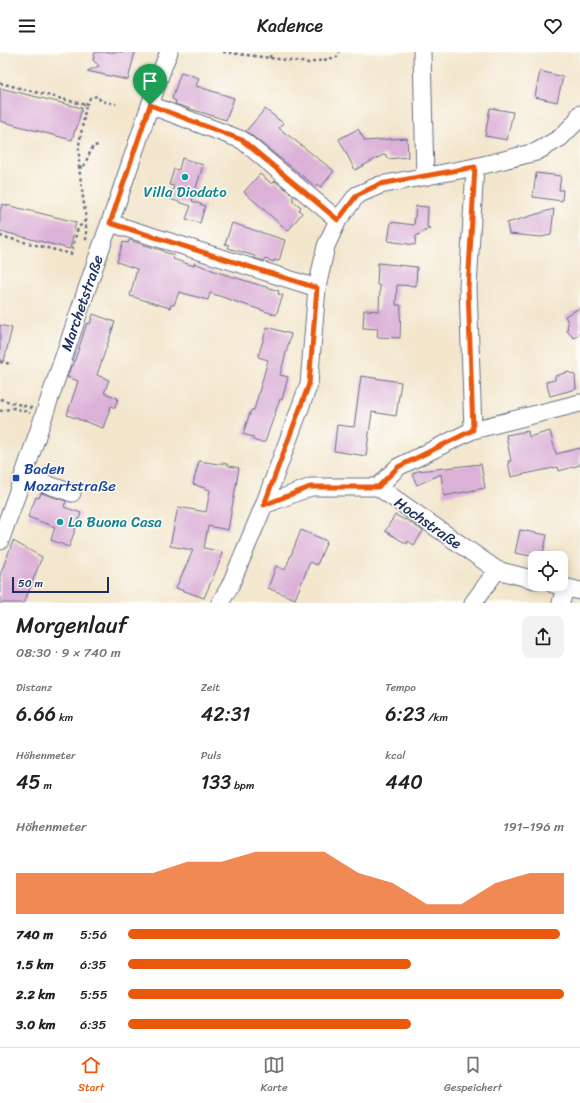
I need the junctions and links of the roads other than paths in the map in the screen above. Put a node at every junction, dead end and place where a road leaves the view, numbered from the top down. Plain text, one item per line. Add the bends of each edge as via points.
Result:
1 (422, 52) edge
2 (165, 56) edge
3 (150, 105) junction
4 (580, 114) edge
5 (475, 167) junction
6 (425, 177) junction
7 (338, 220) junction
8 (110, 223) junction
9 (317, 288) junction
10 (580, 403) edge
11 (473, 430) junction
12 (23, 476) junction
13 (378, 487) junction
14 (72, 493) dead end
15 (264, 505) junction
16 (0, 541) edge
17 (496, 570) junction
18 (528, 578) edge
19 (220, 603) edge
20 (473, 603) edge

1 - 6 street
2 - 3 street, Marchetstraße
3 - 7 street via 242,140
3 - 8 street, Marchetstraße
4 - 5 street via 576,122 560,138 536,152
5 - 6 street
5 - 11 street via 468,288
6 - 7 street via 380,184 357,195
7 - 9 street via 326,246
8 - 9 street
8 - 12 street, Marchetstraße
9 - 15 street via 309,384
10 - 11 street
11 - 13 street via 398,467
12 - 14 street
12 - 16 street, Marchetstraße
13 - 15 street via 310,487
13 - 17 street, Hochstraße
15 - 19 street via 230,586
17 - 18 street, Hochstraße
17 - 20 street

